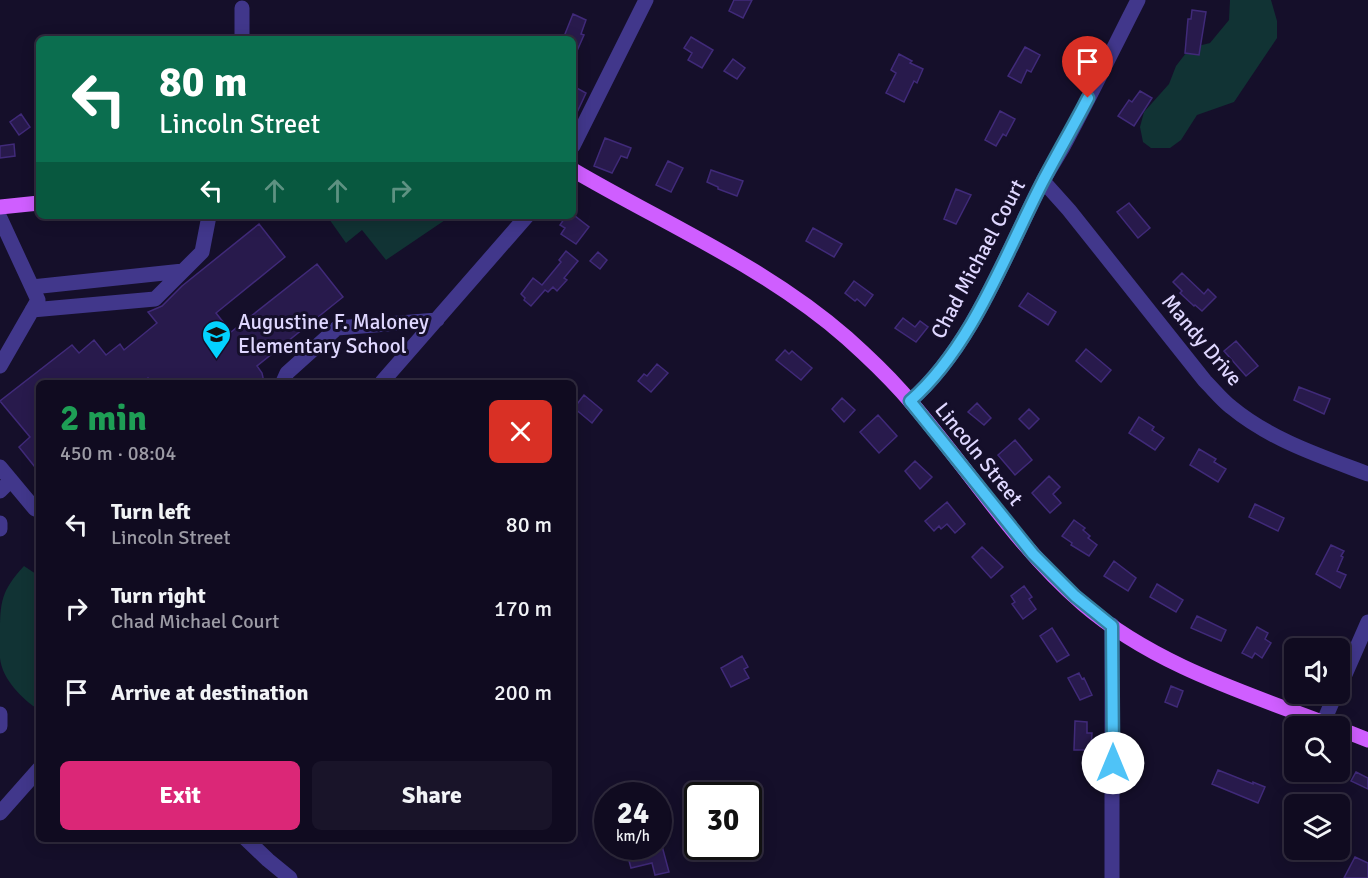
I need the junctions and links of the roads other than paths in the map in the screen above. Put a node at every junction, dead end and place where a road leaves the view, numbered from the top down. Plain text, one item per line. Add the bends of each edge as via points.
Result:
1 (646, 0) edge
2 (1138, 0) edge
3 (242, 8) dead end
4 (242, 36) edge
5 (576, 140) edge
6 (576, 172) edge
7 (1043, 181) junction
8 (36, 203) edge
9 (0, 207) edge
10 (0, 218) edge
11 (208, 219) edge
12 (524, 219) edge
13 (183, 271) junction
14 (32, 287) junction
15 (32, 310) junction
16 (437, 320) junction
17 (0, 366) edge
18 (284, 380) edge
19 (383, 380) edge
20 (910, 401) junction
21 (0, 467) edge
22 (1368, 474) edge
23 (11, 480) junction
24 (0, 491) edge
25 (36, 509) edge
26 (0, 523) edge
27 (0, 529) edge
28 (1368, 622) edge
29 (1112, 626) junction
30 (1350, 663) edge
31 (0, 714) edge
32 (1306, 716) edge
33 (0, 726) edge
34 (1350, 733) edge
35 (1368, 740) edge
36 (36, 772) edge
37 (0, 813) edge
38 (249, 842) edge
39 (290, 878) edge
40 (1113, 878) edge

1 - 5 street
2 - 7 street, Chad Michael Court
3 - 4 street
6 - 20 main road, Lincoln Street via 764,276 856,346
7 - 20 street, Chad Michael Court via 994,282 947,361
7 - 22 street, Mandy Drive via 1205,381 1230,406 1287,443
8 - 9 main road
10 - 14 street
11 - 13 street via 202,252
12 - 16 street
13 - 14 street
13 - 15 street via 155,299
14 - 15 street via 38,300
15 - 17 street
16 - 18 street via 337,328
16 - 19 street
20 - 29 main road, Lincoln Street via 1033,554
21 - 23 street
23 - 24 street
23 - 25 street
26 - 27 street
28 - 30 street
29 - 32 main road, Lincoln Street via 1188,670
29 - 40 street
31 - 33 street
34 - 35 main road
36 - 37 street
38 - 39 street

